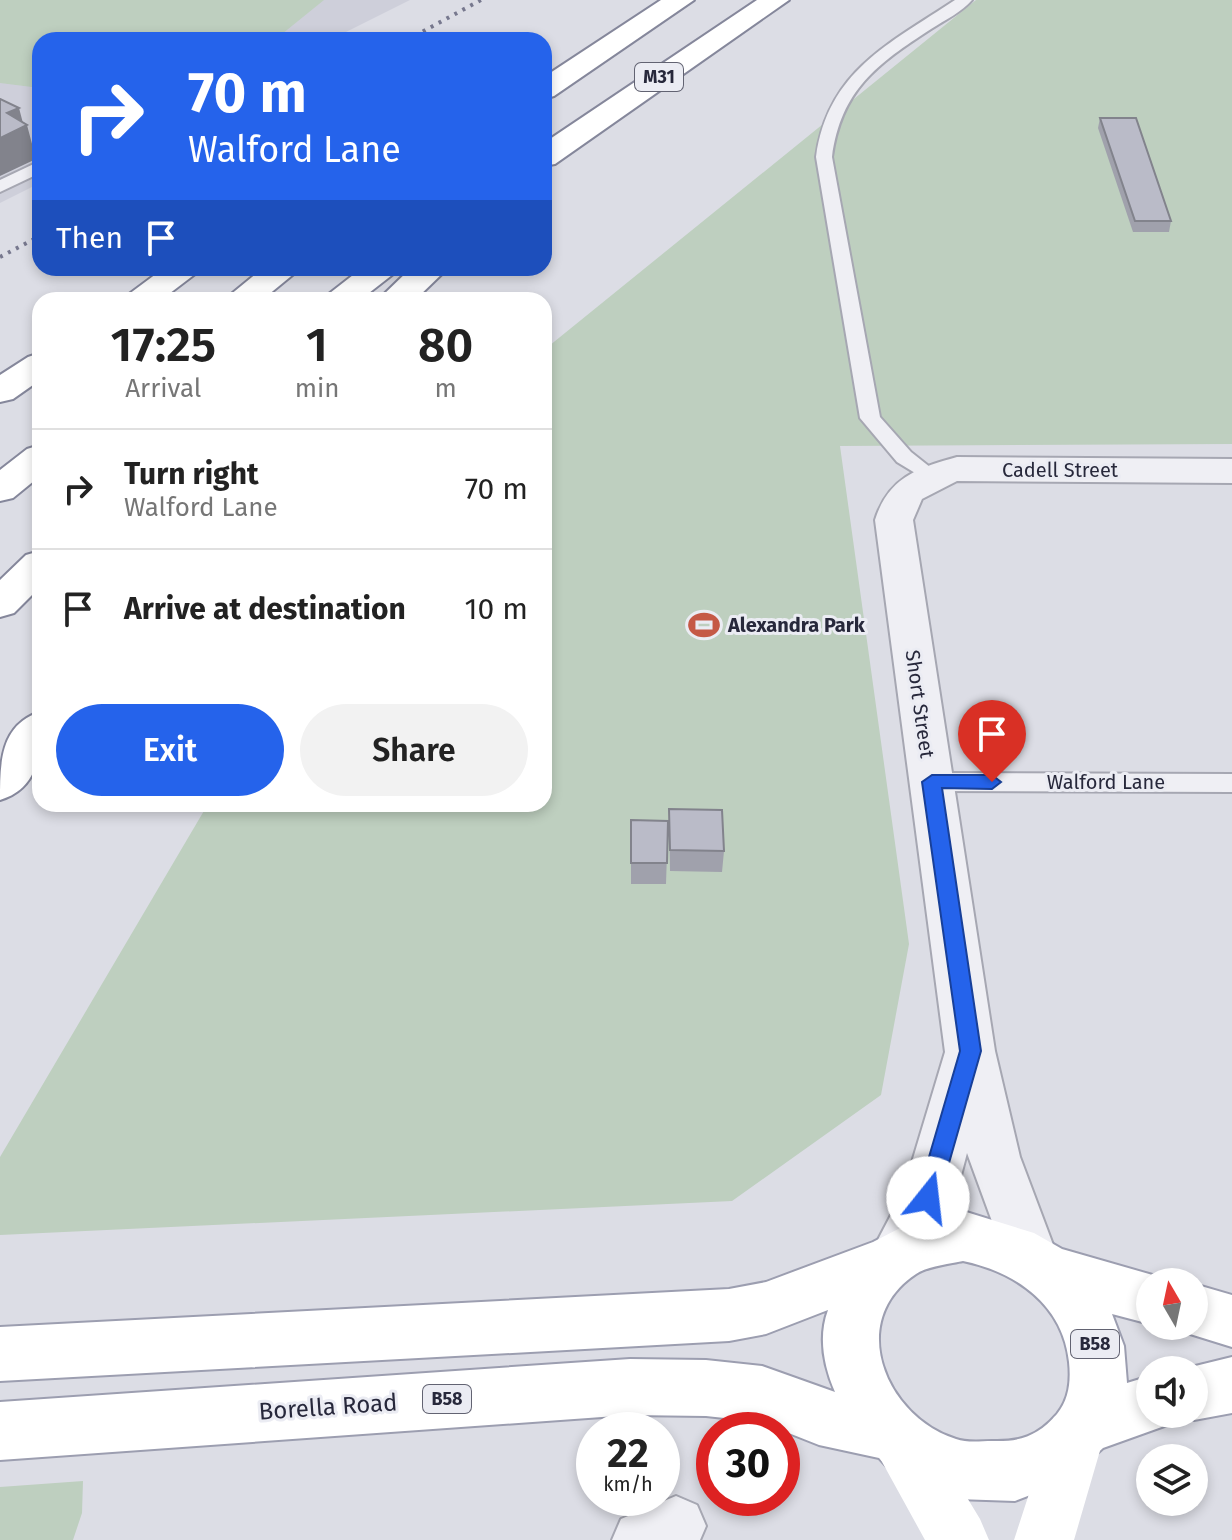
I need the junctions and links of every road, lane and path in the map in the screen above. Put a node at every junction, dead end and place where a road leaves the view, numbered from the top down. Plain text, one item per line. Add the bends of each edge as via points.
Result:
1 (638, 0) edge
2 (680, 0) edge
3 (775, 0) edge
4 (965, 0) edge
5 (598, 22) dead end
6 (552, 85) edge
7 (593, 123) junction
8 (552, 151) edge
9 (552, 159) edge
10 (32, 170) edge
11 (0, 187) edge
12 (174, 276) edge
13 (273, 276) edge
14 (372, 276) edge
15 (422, 276) edge
16 (150, 292) edge
17 (252, 292) edge
18 (350, 292) edge
19 (404, 292) edge
20 (32, 369) edge
21 (0, 391) edge
22 (32, 463) edge
23 (1232, 471) edge
24 (914, 488) junction
25 (0, 489) edge
26 (32, 572) edge
27 (0, 603) edge
28 (32, 739) edge
29 (932, 782) junction
30 (0, 783) edge
31 (1232, 783) edge
32 (970, 1051) junction
33 (889, 1259) junction
34 (1041, 1265) junction
35 (1136, 1294) edge
36 (1208, 1314) edge
37 (1232, 1321) edge
38 (0, 1354) edge
39 (1232, 1385) edge
40 (1208, 1389) edge
41 (1136, 1410) edge
42 (0, 1431) edge
43 (1079, 1432) junction
44 (894, 1436) junction
45 (959, 1540) edge
46 (1044, 1540) edge

1 - 5 main road
2 - 6 main road, M31
3 - 7 main road, M31
4 - 24 lane via 862,73 845,90 824,132 870,418 904,457
7 - 8 main road, M31
7 - 9 main road
10 - 11 lane
12 - 16 main road
13 - 17 main road
14 - 18 main road
15 - 19 main road
20 - 21 main road
22 - 25 main road
23 - 24 street, Cadell Street via 957,469
24 - 29 street, Short Street via 894,520
26 - 27 main road
28 - 30 main road
29 - 31 lane, Walford Lane
29 - 32 street, Short Street
32 - 33 street, Short Street via 928,1198
32 - 34 street, Short Street via 994,1157
33 - 34 main road, B58 via 918,1243 963,1236 987,1239
33 - 38 main road, B58 via 766,1308 729,1315
33 - 44 main road, B58 via 857,1295 848,1354 862,1396
34 - 35 main road, B58
34 - 43 main road, B58 via 1084,1311 1099,1358 1096,1393
36 - 37 main road
39 - 40 main road
41 - 43 main road, B58
42 - 44 main road, Borella Road / B58 via 630,1387 762,1394 819,1417
43 - 44 main road, B58 via 1039,1464 993,1474 943,1466
43 - 46 main road
44 - 45 main road

